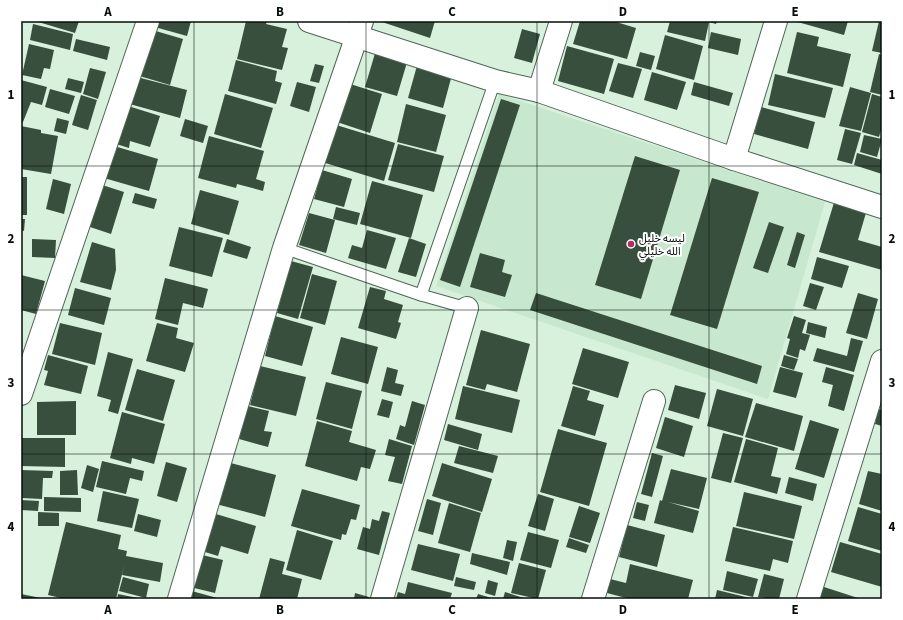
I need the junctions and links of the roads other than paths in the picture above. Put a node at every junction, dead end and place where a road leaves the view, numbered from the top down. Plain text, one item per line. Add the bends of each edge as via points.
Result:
1 (148, 21) edge
2 (309, 21) edge
3 (561, 21) edge
4 (776, 21) edge
5 (360, 29) edge
6 (496, 81) junction
7 (539, 91) junction
8 (734, 159) junction
9 (882, 207) edge
10 (284, 248) junction
11 (421, 295) junction
12 (467, 308) joint
13 (882, 361) edge
14 (21, 394) edge
15 (654, 401) dead end
16 (178, 599) edge
17 (382, 599) edge
18 (593, 599) edge
19 (808, 599) edge

1 - 14 street
2 - 5 street
3 - 7 street
4 - 8 street
5 - 6 street
5 - 10 street
6 - 7 street
6 - 11 lane
7 - 8 street
8 - 9 street
10 - 11 lane
10 - 16 street
11 - 12 lane
12 - 17 street
13 - 19 street
15 - 18 street

